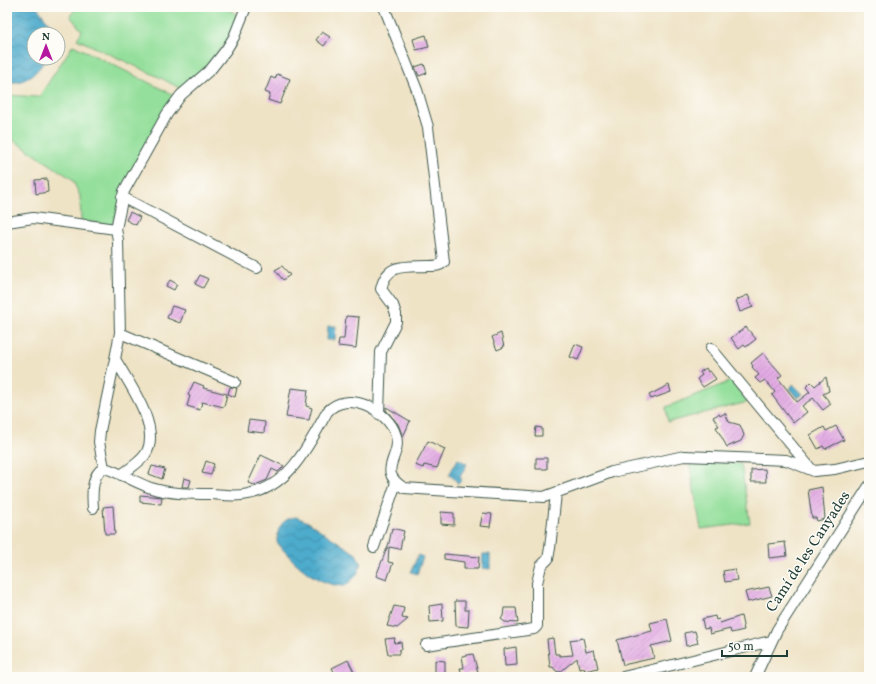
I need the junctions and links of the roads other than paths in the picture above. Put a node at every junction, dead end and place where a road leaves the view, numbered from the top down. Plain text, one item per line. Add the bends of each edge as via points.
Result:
1 (246, 7) edge
2 (384, 7) edge
3 (122, 197) junction
4 (7, 222) edge
5 (116, 229) junction
6 (257, 268) dead end
7 (120, 333) junction
8 (711, 348) dead end
9 (115, 359) junction
10 (235, 382) dead end
11 (379, 414) junction
12 (869, 461) edge
13 (104, 468) junction
14 (814, 471) junction
15 (121, 475) junction
16 (396, 483) junction
17 (869, 486) edge
18 (556, 494) junction
19 (93, 508) dead end
20 (374, 547) dead end
21 (771, 641) junction
22 (426, 645) dead end
23 (623, 677) edge
24 (755, 677) edge

1 - 3 street via 226,50 211,69 181,95 167,114
2 - 11 street via 417,90 428,128 444,262 435,266 390,270 383,278 381,289 393,305 396,322 381,352
3 - 5 street
3 - 6 street
4 - 5 street via 33,218
5 - 7 street
7 - 9 street
7 - 10 street
8 - 14 street
9 - 13 street via 100,431 99,442
9 - 15 street via 144,412 150,438 144,455
11 - 15 street via 367,406 352,402 332,406 310,444 288,472 270,486 257,492 231,496 173,492 138,484
11 - 16 street via 396,437 397,444 390,473
12 - 14 street
13 - 15 street
13 - 19 street via 99,471 94,483
14 - 18 street via 786,460 684,456 612,472
16 - 18 street via 404,488 520,496 544,497
16 - 20 street
17 - 21 street, Camí de les Canyades
18 - 22 street via 548,559 541,566 537,583 538,626
21 - 23 street
21 - 24 street, Camí de les Canyades

